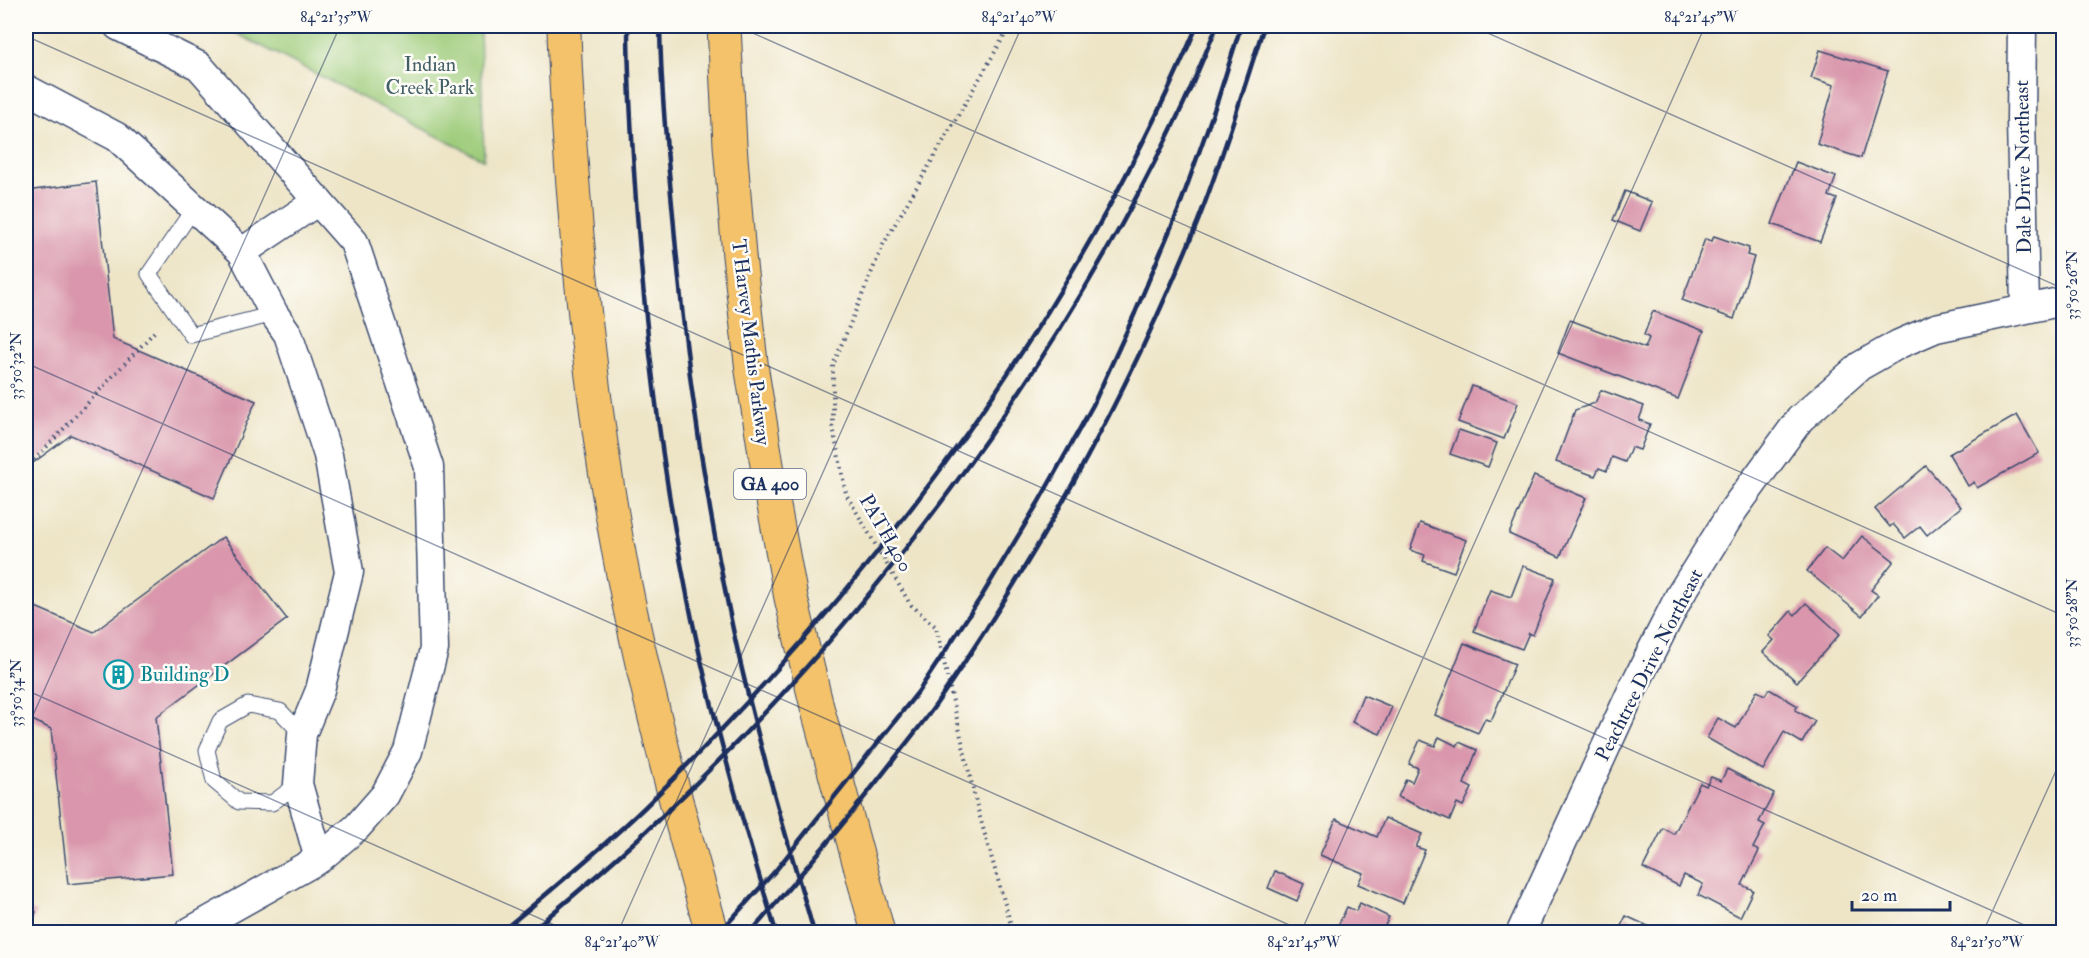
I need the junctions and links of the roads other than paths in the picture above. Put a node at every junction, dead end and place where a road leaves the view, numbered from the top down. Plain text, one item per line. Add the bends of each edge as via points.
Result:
1 (118, 26) edge
2 (564, 26) edge
3 (724, 26) edge
4 (2022, 26) edge
5 (26, 89) edge
6 (318, 201) junction
7 (194, 208) junction
8 (242, 252) junction
9 (2064, 301) edge
10 (2025, 308) junction
11 (274, 314) junction
12 (302, 734) junction
13 (298, 784) junction
14 (319, 859) junction
15 (189, 933) edge
16 (712, 933) edge
17 (878, 933) edge
18 (1521, 933) edge

1 - 6 street via 200,66
2 - 16 highway via 570,155 593,391 635,631
3 - 17 highway, T Harvey Mathis Parkway / GA 400 via 739,256 771,490 814,696
4 - 10 street, Dale Drive Northeast
5 - 7 street via 117,137
6 - 8 street
6 - 14 street via 354,242 429,466 434,649 408,751 385,795 357,827
7 - 8 street
7 - 11 lane via 149,274 191,335
8 - 11 street
9 - 10 street, Peachtree Drive Northeast
10 - 18 street, Peachtree Drive Northeast via 1936,328 1899,344 1860,366 1800,419 1734,508 1679,597
11 - 12 street via 288,334 328,455 349,572 320,690
12 - 13 street
12 - 13 lane via 280,711 248,705 220,721 207,750 214,781 239,802 272,803
13 - 14 street
14 - 15 street

